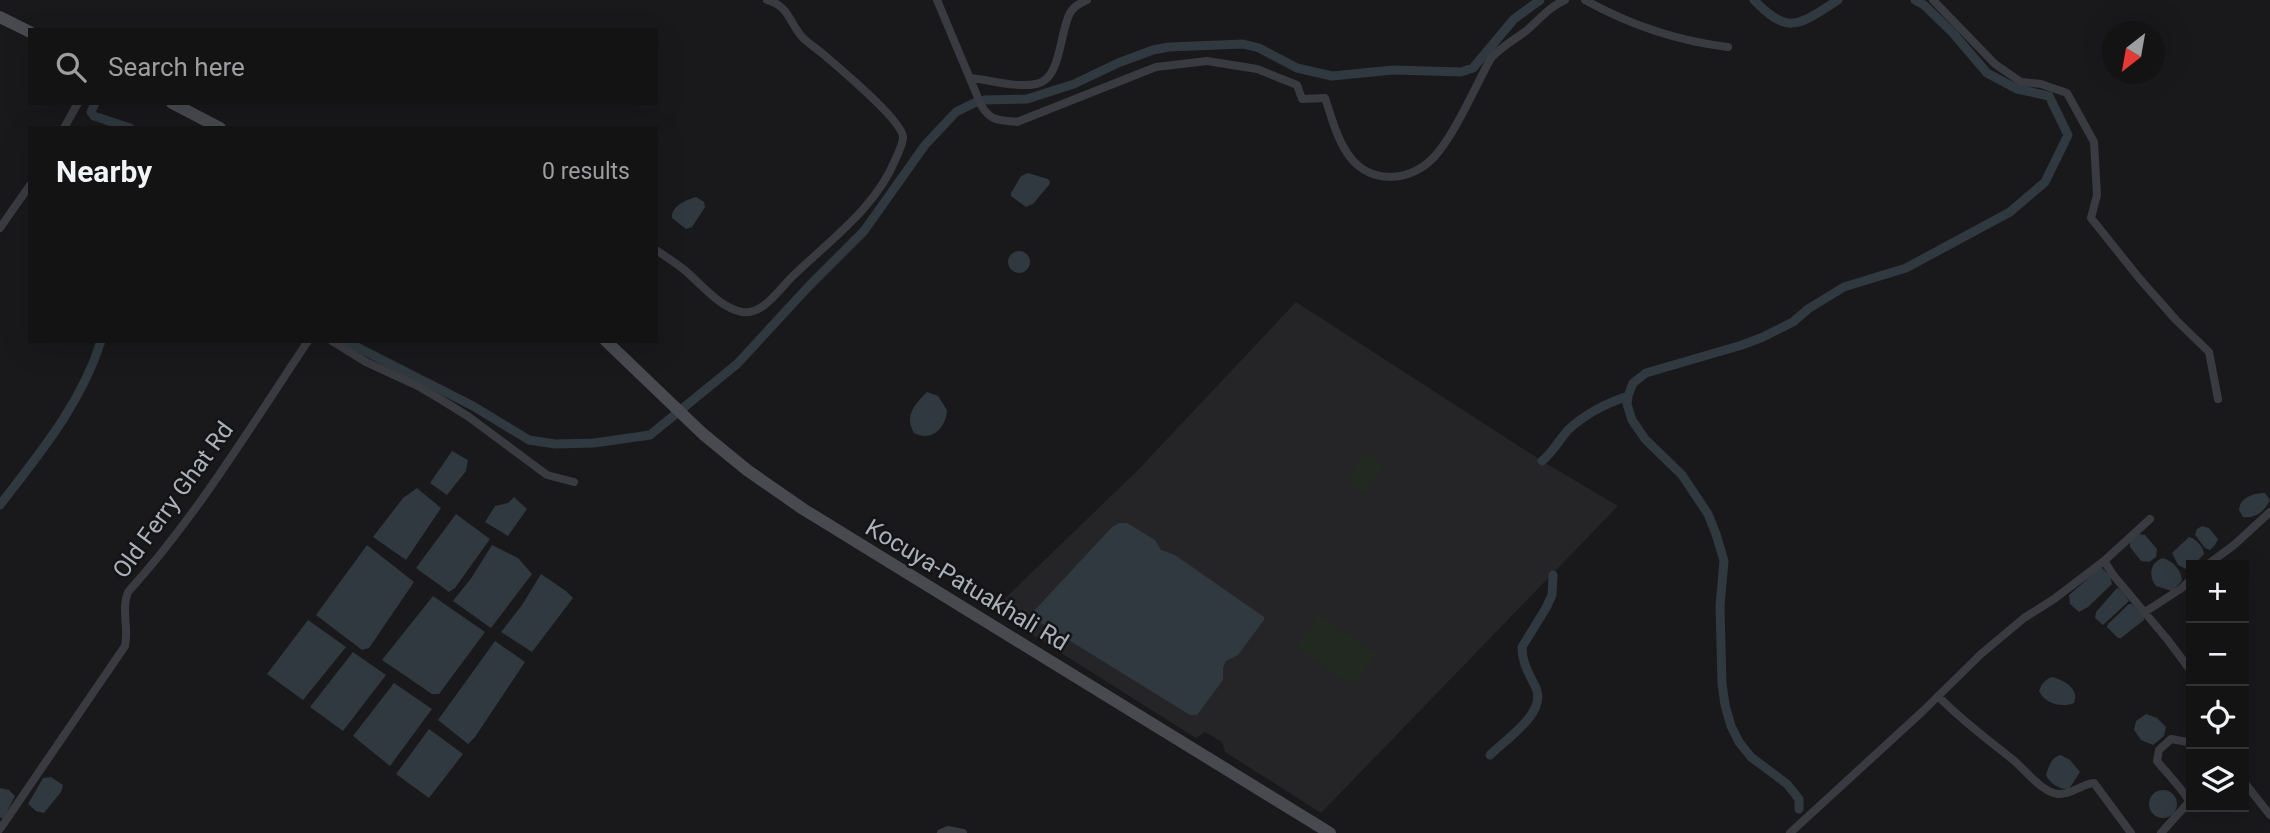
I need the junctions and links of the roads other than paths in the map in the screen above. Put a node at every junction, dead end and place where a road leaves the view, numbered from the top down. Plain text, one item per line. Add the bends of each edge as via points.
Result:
1 (767, 0) edge
2 (937, 0) edge
3 (1087, 0) edge
4 (1565, 0) edge
5 (1585, 0) edge
6 (1933, 0) edge
7 (0, 18) edge
8 (28, 31) edge
9 (1728, 47) dead end
10 (970, 78) junction
11 (77, 105) edge
12 (176, 105) edge
13 (65, 126) edge
14 (216, 126) edge
15 (28, 188) edge
16 (0, 228) edge
17 (658, 251) edge
18 (308, 343) edge
19 (335, 343) edge
20 (608, 343) edge
21 (2218, 399) dead end
22 (574, 482) dead end
23 (2270, 512) edge
24 (2150, 519) dead end
25 (2214, 560) edge
26 (2104, 561) junction
27 (2186, 584) edge
28 (2145, 612) junction
29 (2186, 665) edge
30 (1938, 696) junction
31 (2186, 742) edge
32 (2249, 788) edge
33 (2270, 815) edge
34 (0, 829) edge
35 (941, 833) edge
36 (963, 833) edge
37 (1329, 833) edge
38 (1790, 833) edge
39 (2131, 833) edge
40 (2161, 833) edge

1 - 17 street via 780,5 802,37 902,130 891,172 846,229 756,309 744,313 730,307
2 - 10 street
3 - 10 street via 1069,14 1058,59 1047,80 1019,86
4 - 10 street via 1552,5 1490,58 1436,155 1414,173 1402,176 1380,176 1351,159 1325,98 1302,99 1297,85 1257,69 1207,61 1156,67 1017,122 988,116
5 - 9 street via 1651,31
6 - 21 street via 1994,64 2021,82 2067,93 2094,142 2097,195 2091,218 2175,320 2209,352
7 - 8 main road
11 - 13 street
12 - 14 main road
15 - 16 street
18 - 34 street, Old Ferry Ghat Rd via 173,537 128,592 125,646
19 - 22 street via 453,407 547,475
20 - 37 main road, Kocuya-Patuakhali Rd via 747,470 803,509
23 - 25 street
24 - 26 street
26 - 28 street
26 - 30 street via 2024,618
27 - 28 street
28 - 29 street
30 - 38 street
30 - 39 street via 2049,792 2068,793 2094,783
31 - 40 street via 2171,740 2159,750 2157,761 2189,802
32 - 33 street
35 - 36 street

